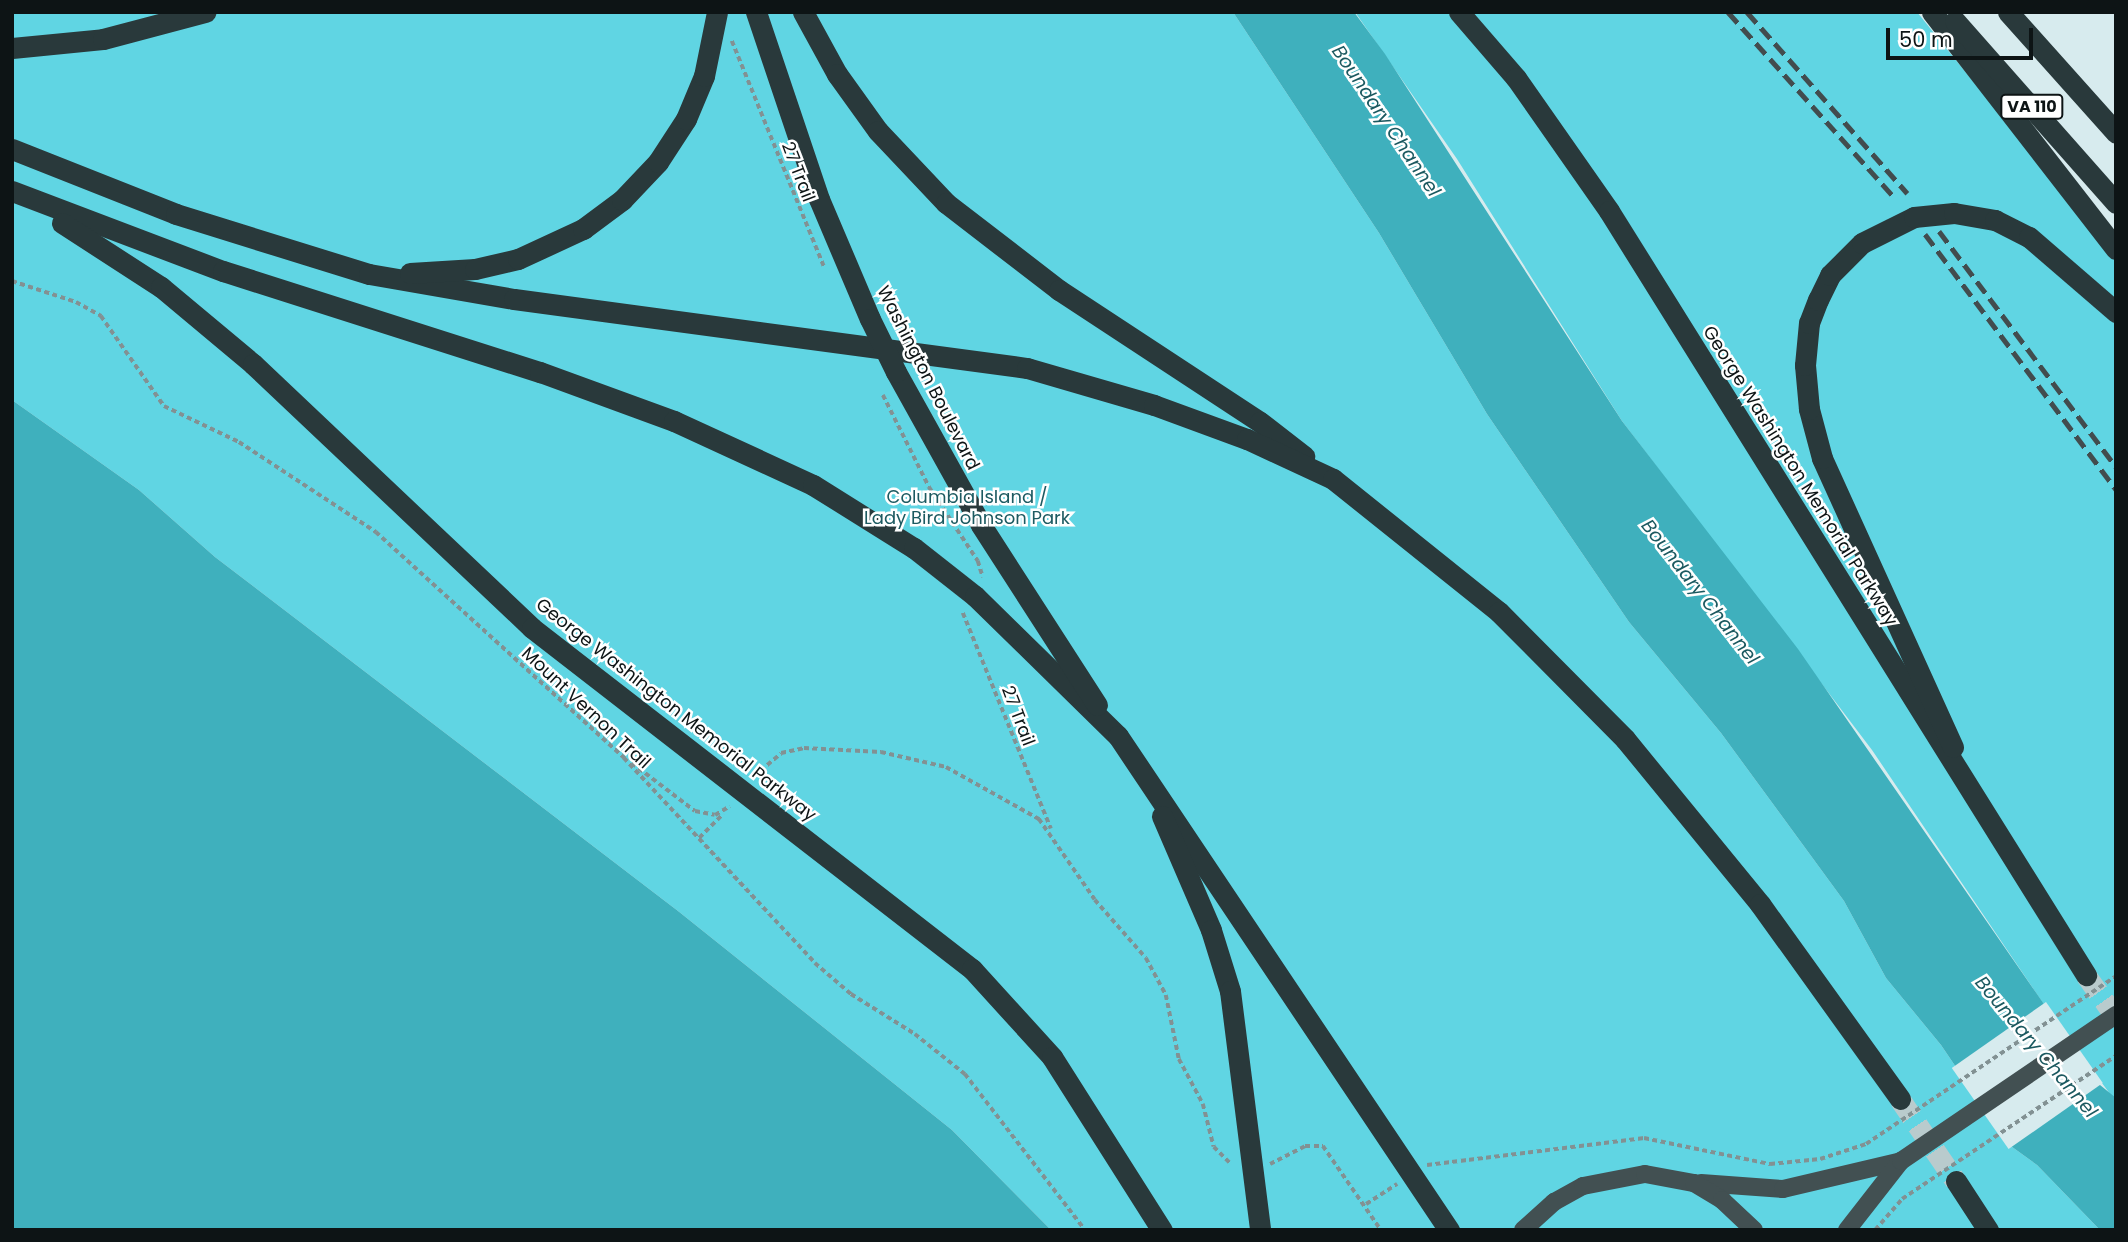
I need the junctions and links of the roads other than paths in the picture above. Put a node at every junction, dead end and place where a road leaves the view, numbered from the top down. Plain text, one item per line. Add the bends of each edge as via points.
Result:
1 (205, 12) edge
2 (717, 12) edge
3 (756, 12) edge
4 (803, 12) edge
5 (1459, 12) edge
6 (1470, 12) edge
7 (1932, 12) edge
8 (1946, 12) edge
9 (2008, 12) edge
10 (1487, 40) junction
11 (12, 48) edge
12 (2116, 133) edge
13 (12, 149) edge
14 (12, 193) edge
15 (2116, 204) edge
16 (2116, 249) edge
17 (369, 274) junction
18 (2116, 312) edge
19 (1334, 479) junction
20 (1118, 736) junction
21 (1147, 778) junction
22 (1983, 816) junction
23 (2086, 975) tunnel mouth
24 (2116, 1015) edge
25 (1900, 1099) tunnel mouth
26 (1884, 1171) junction
27 (1416, 1178) junction
28 (1956, 1181) tunnel mouth
29 (1694, 1182) junction
30 (1162, 1230) edge
31 (1260, 1230) edge
32 (1449, 1230) edge
33 (1465, 1230) edge
34 (1523, 1230) edge
35 (1754, 1230) edge
36 (1847, 1230) edge
37 (1988, 1230) edge

1 - 11 highway via 103,39
2 - 17 highway via 704,76 685,119 642,182 603,216 540,251 496,266
3 - 20 highway, Washington Boulevard, bridge via 819,199 896,372 981,525
4 - 19 highway via 878,131 946,203 1049,283 1259,422
5 - 10 highway, George Washington Memorial Parkway
6 - 10 highway
7 - 16 highway
8 - 15 highway, VA 110
9 - 12 highway, VA 110
10 - 22 highway, George Washington Memorial Parkway via 1547,119 1639,257
13 - 17 highway via 176,214
14 - 20 highway via 223,271 588,389 760,458 863,513 940,567
14 - 30 highway, George Washington Memorial Parkway via 113,253 179,302 253,364 532,628 972,969 1052,1057
17 - 19 highway via 482,295 1027,368 1154,405 1247,439
18 - 22 highway via 2046,250 2013,228 1975,215 1935,213 1897,223 1845,257 1830,275 1810,323 1807,389 1822,458
19 - 25 highway via 1499,612 1625,740 1760,904
20 - 21 highway
21 - 27 highway
21 - 31 highway via 1211,930 1232,999
22 - 23 highway, George Washington Memorial Parkway
24 - 26 main road, bridge
26 - 29 main road via 1783,1189
26 - 36 main road
27 - 32 highway
27 - 33 highway
28 - 37 highway
29 - 34 main road via 1645,1174 1598,1181 1554,1202
29 - 35 main road

